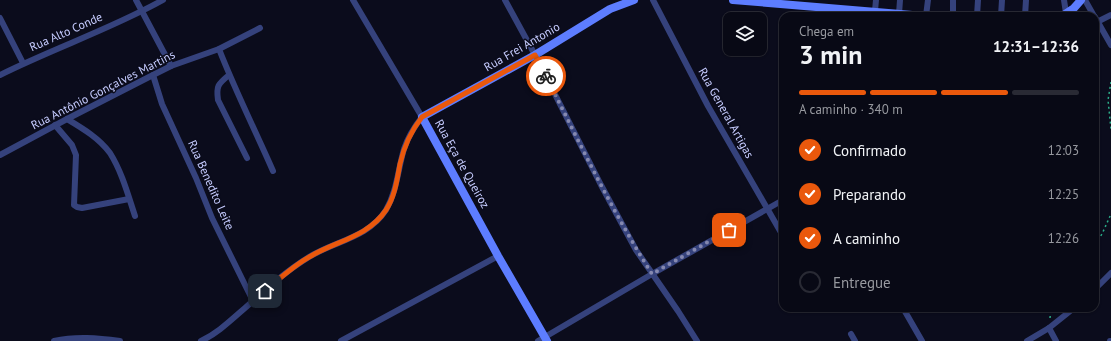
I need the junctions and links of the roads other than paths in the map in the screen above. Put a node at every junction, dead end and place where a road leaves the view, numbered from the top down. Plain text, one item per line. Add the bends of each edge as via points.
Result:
1 (136, 0) edge
2 (163, 0) edge
3 (353, 0) edge
4 (505, 0) edge
5 (634, 0) edge
6 (653, 0) edge
7 (733, 0) edge
8 (876, 0) edge
9 (900, 0) edge
10 (928, 0) edge
11 (953, 0) edge
12 (978, 0) edge
13 (1002, 0) edge
14 (1026, 0) edge
15 (1064, 0) edge
16 (1081, 0) edge
17 (1085, 0) edge
18 (143, 11) junction
19 (856, 12) edge
20 (876, 12) edge
21 (900, 12) edge
22 (926, 12) edge
23 (953, 12) edge
24 (978, 12) edge
25 (1001, 12) edge
26 (1025, 12) edge
27 (1064, 12) edge
28 (1067, 12) edge
29 (1092, 12) edge
30 (1111, 15) edge
31 (0, 18) edge
32 (1099, 18) edge
33 (1099, 24) edge
34 (260, 28) dead end
35 (1111, 45) edge
36 (219, 49) junction
37 (535, 55) junction
38 (23, 63) junction
39 (172, 66) junction
40 (0, 75) edge
41 (152, 75) junction
42 (229, 75) junction
43 (422, 117) junction
44 (67, 118) junction
45 (55, 125) junction
46 (0, 155) edge
47 (247, 158) dead end
48 (273, 172) dead end
49 (129, 198) junction
50 (779, 202) edge
51 (768, 208) junction
52 (135, 216) dead end
53 (779, 229) edge
54 (498, 256) junction
55 (1111, 273) edge
56 (652, 274) junction
57 (1099, 285) edge
58 (253, 301) junction
59 (905, 312) edge
60 (1069, 312) edge
61 (1049, 328) junction
62 (851, 334) dead end
63 (544, 340) edge
64 (54, 341) edge
65 (120, 341) edge
66 (201, 341) edge
67 (341, 341) edge
68 (697, 341) edge
69 (855, 341) edge
70 (922, 341) edge
71 (1027, 341) edge
72 (1056, 341) edge

1 - 18 street
2 - 18 street, Rua Alto Conde
3 - 43 street, Rua Eça de Queiroz
4 - 37 street
5 - 37 street, Rua Frei Antonio via 610,9
6 - 51 street, Rua General Artigas via 708,106
7 - 19 street
8 - 20 street
9 - 21 street
10 - 22 street
11 - 23 street
12 - 24 street
13 - 25 street
14 - 26 street
15 - 27 street
16 - 28 street
17 - 29 street
18 - 38 street, Rua Alto Conde
18 - 39 street
30 - 32 street
31 - 38 street
33 - 35 street
34 - 36 street, Rua Antônio Gonçalves Martins
36 - 39 street, Rua Antônio Gonçalves Martins
36 - 42 street
37 - 43 street, Rua Frei Antonio
37 - 56 street via 636,250
38 - 40 street, Rua Alto Conde
39 - 41 street, Rua Antônio Gonçalves Martins
41 - 44 street, Rua Antônio Gonçalves Martins
41 - 58 street, Rua Benedito Leite via 212,218
42 - 47 street via 218,86 218,100
42 - 48 street
43 - 54 street, Rua Eça de Queiroz
43 - 58 street via 410,134 404,149 391,199 376,222 356,236 310,256
44 - 45 street, Rua Antônio Gonçalves Martins
44 - 49 street via 109,152
45 - 46 street, Rua Antônio Gonçalves Martins
45 - 49 street via 72,145 76,155 74,205 82,208
49 - 52 street
50 - 51 street
51 - 53 street, Rua General Artigas
51 - 56 street
54 - 63 street, Rua Eça de Queiroz
54 - 67 street
55 - 57 street
56 - 63 street
56 - 68 street
58 - 66 street via 218,332
59 - 70 street
60 - 61 street
61 - 71 street
61 - 72 street
62 - 69 street
64 - 65 street via 71,338

